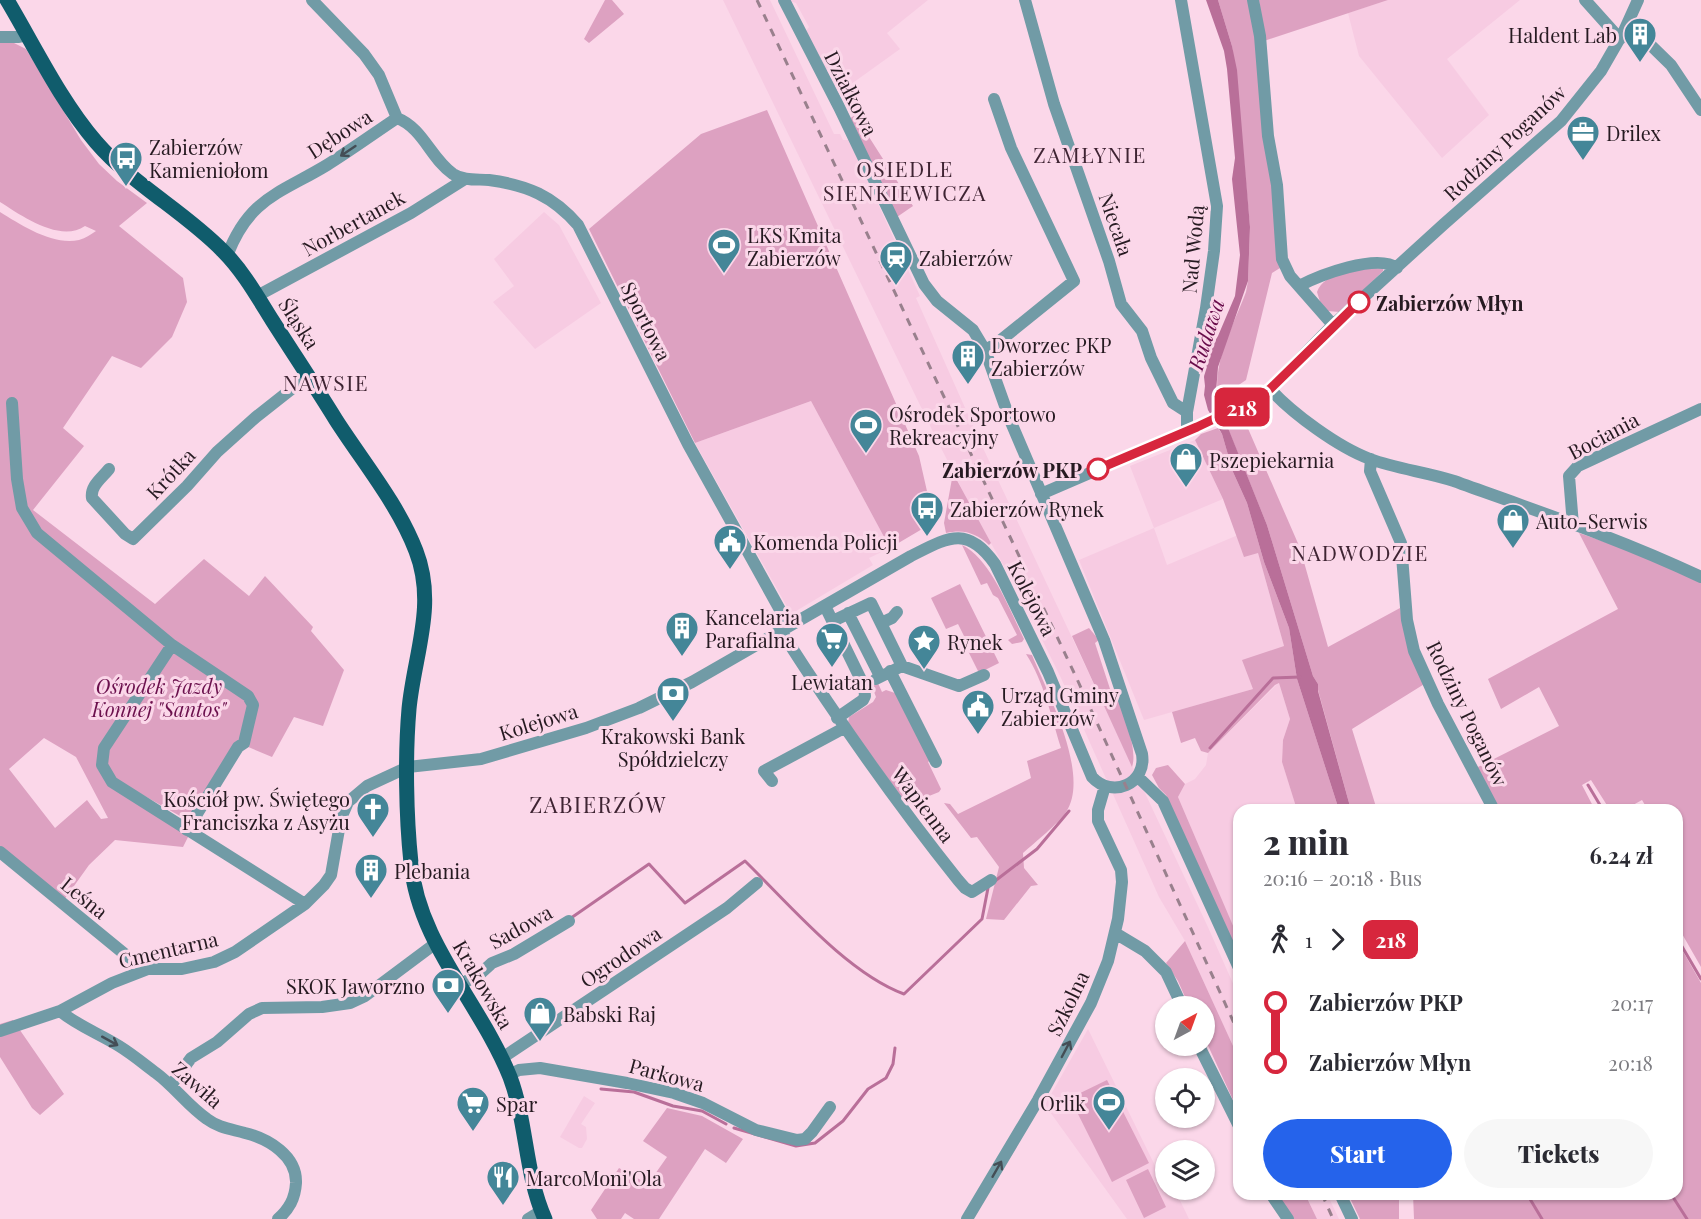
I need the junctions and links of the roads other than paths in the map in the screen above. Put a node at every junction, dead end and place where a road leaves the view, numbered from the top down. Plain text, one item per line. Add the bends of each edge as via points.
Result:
1 (7, 0) edge
2 (312, 0) edge
3 (784, 0) edge
4 (1025, 0) edge
5 (1181, 0) edge
6 (1253, 0) edge
7 (1585, 0) edge
8 (1638, 0) edge
9 (1628, 23) junction
10 (28, 35) junction
11 (0, 37) edge
12 (1620, 39) junction
13 (994, 99) dead end
14 (1701, 110) edge
15 (397, 118) junction
16 (465, 179) junction
17 (227, 256) junction
18 (1397, 268) junction
19 (1299, 286) junction
20 (257, 296) junction
21 (1334, 325) junction
22 (985, 350) junction
23 (308, 376) junction
24 (1270, 389) junction
25 (12, 403) dead end
26 (1701, 409) edge
27 (1187, 412) junction
28 (1192, 429) junction
29 (1371, 459) junction
30 (109, 469) dead end
31 (1041, 495) junction
32 (1573, 525) junction
33 (1701, 577) edge
34 (825, 606) junction
35 (897, 612) dead end
36 (881, 623) junction
37 (785, 628) junction
38 (172, 645) junction
39 (887, 673) junction
40 (984, 675) dead end
41 (840, 723) junction
42 (936, 762) dead end
43 (408, 767) junction
44 (1138, 777) junction
45 (772, 781) dead end
46 (1105, 786) junction
47 (1491, 804) edge
48 (188, 830) junction
49 (0, 852) edge
50 (991, 880) dead end
51 (757, 883) dead end
52 (305, 904) junction
53 (569, 921) dead end
54 (1115, 933) junction
55 (436, 943) junction
56 (1233, 955) edge
57 (148, 969) junction
58 (460, 985) junction
59 (1177, 996) edge
60 (60, 1011) junction
61 (0, 1031) edge
62 (1205, 1056) edge
63 (502, 1058) junction
64 (509, 1075) junction
65 (172, 1084) junction
66 (830, 1107) dead end
67 (1233, 1114) edge
68 (1274, 1200) edge
69 (1344, 1200) edge
70 (538, 1216) edge
71 (278, 1219) edge
72 (967, 1219) edge
73 (1288, 1219) edge
74 (1352, 1219) edge

1 - 10 main road, Śląska
2 - 15 street, Dębowa via 369,60
3 - 22 street, Działkowa via 924,284 937,301 973,330
4 - 27 street, Niecała via 1054,104 1121,304 1142,331 1173,403
5 - 27 street, Nad Wodą via 1217,206 1206,308
6 - 19 street via 1282,259
7 - 12 street
8 - 9 street, Rodziny Poganów
9 - 12 street, Rodziny Poganów
9 - 14 street via 1671,65
10 - 11 street
10 - 17 main road, Śląska via 94,140
12 - 18 street, Rodziny Poganów via 1562,121
13 - 22 street via 1011,148 1074,281
15 - 16 street, Sportowa via 422,138 453,174
15 -> 17 street, Dębowa via 261,203 236,232
16 - 20 street, Norbertanek via 411,213
16 - 37 street, Sportowa via 521,186 550,198 578,225
17 - 20 main road, Śląska
18 - 19 street via 1388,263 1371,264 1329,272
18 - 21 street, Rodziny Poganów
19 - 21 street
20 - 23 main road, Śląska
21 - 24 street, Rodziny Poganów
22 - 31 street
23 - 30 street, Krótka via 217,452 133,538 92,498 91,491
23 - 43 main road, Śląska via 388,499 421,565 426,600 410,696
24 - 28 street, Rodziny Poganów via 1243,407
24 - 29 street via 1299,416
25 - 38 street via 22,508 37,533
26 - 32 street, Bociania via 1578,466 1569,476
27 - 28 street, Nad Wodą
28 - 31 street, Rodziny Poganów
29 - 32 street via 1431,473
29 - 47 street, Rodziny Poganów via 1370,471 1401,543 1407,621 1414,651
31 - 44 street via 1096,620 1119,685 1142,753
32 - 33 street
34 - 37 street, Kolejowa
34 - 41 street via 864,686 863,700
34 - 46 street, Kolejowa via 940,541 960,538 975,543 995,564 1048,672 1089,772
35 - 36 street
36 - 39 street
36 - 39 street via 871,603 842,620
37 - 41 street, Wapienna
37 - 43 street, Kolejowa via 688,684 586,728 481,759
38 - 48 street via 248,696 253,705 244,743
38 - 48 street via 104,748 102,765 112,782
39 - 40 street via 959,686
39 - 42 street
41 - 45 street via 764,771
41 - 50 street, Wapienna via 965,888 972,892
43 - 52 street, Cmentarna via 367,786 348,802 341,818 331,875
43 - 55 main road, Krakowska via 413,878
44 - 46 street via 1119,788
44 - 56 street via 1163,801
46 - 54 street, Szkolna via 1098,821 1122,876
48 - 52 street
49 - 57 street, Leśna
51 - 63 street, Ogrodowa via 727,908
52 - 57 street, Cmentarna via 214,962 182,969
53 - 58 street, Sadowa
54 - 59 street via 1145,951 1166,972
72 -> 54 street, Szkolna via 1091,1003
55 - 58 main road, Krakowska
55 - 65 street via 350,1003 261,1008 249,1014 191,1058
57 - 60 street, Cmentarna
58 - 63 main road, Krakowska
60 - 61 street, Cmentarna
60 -> 65 street, Zawiła
62 - 67 street
63 - 64 main road, Krakowska
64 - 66 street, Parkowa via 540,1068 674,1093 756,1130 797,1140 805,1139
64 - 70 main road, Krakowska via 522,1119
65 - 71 street, Zawiła via 207,1120 269,1142 286,1155 294,1167 295,1194
68 - 73 street
69 - 74 street

